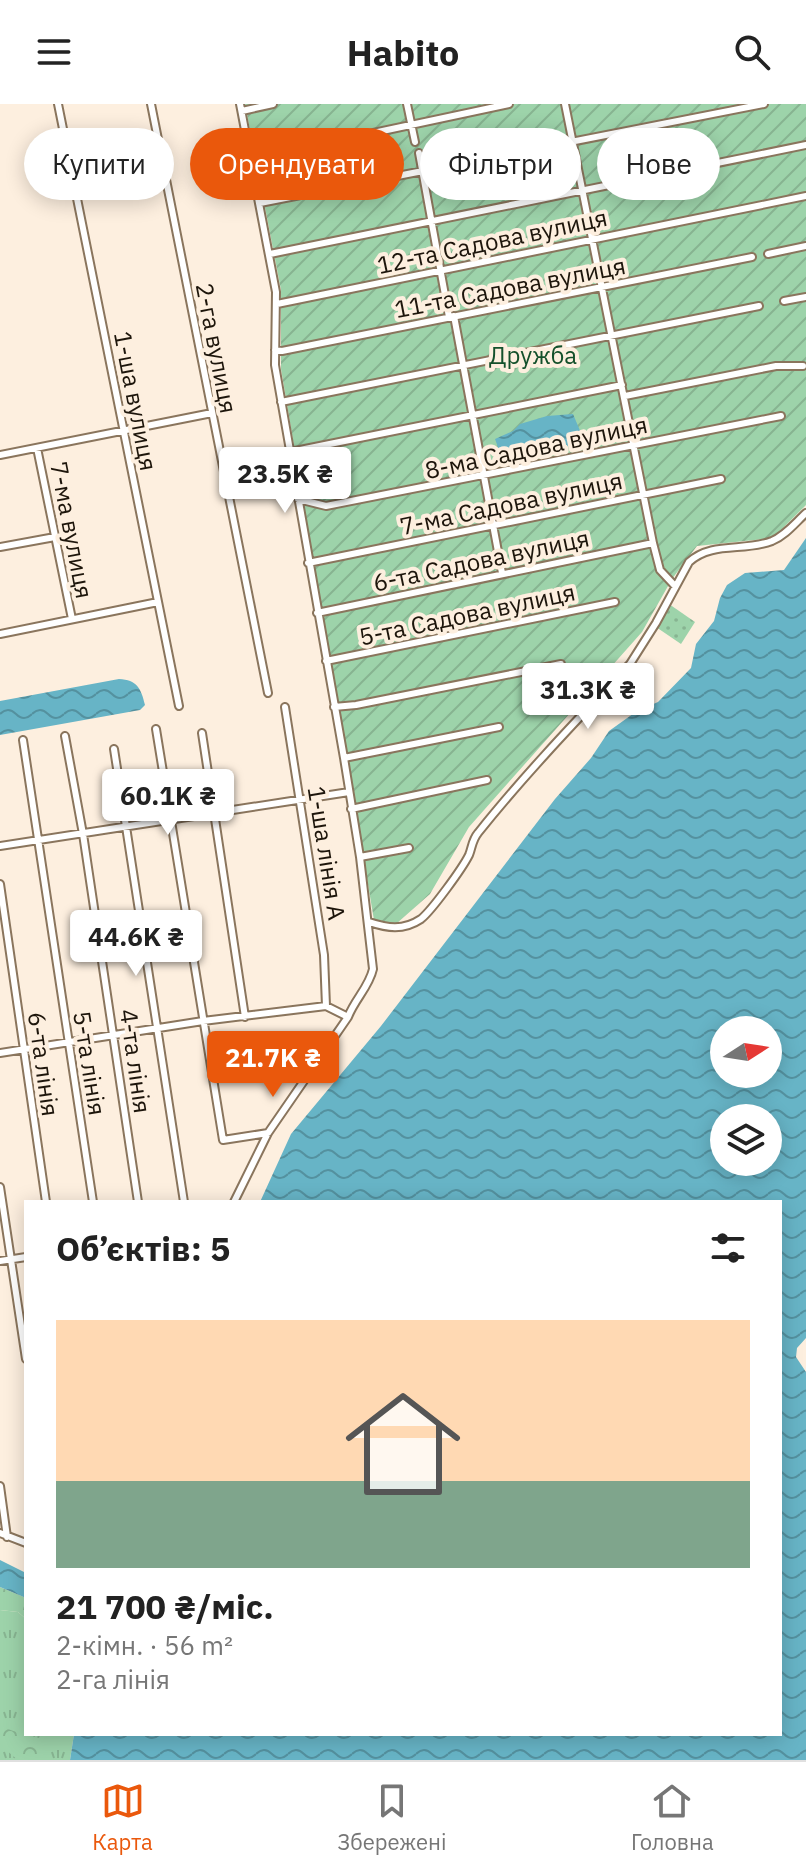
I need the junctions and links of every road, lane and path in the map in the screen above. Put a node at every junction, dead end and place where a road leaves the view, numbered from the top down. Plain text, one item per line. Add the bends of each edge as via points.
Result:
1 (58, 104) edge
2 (151, 104) edge
3 (273, 104) edge
4 (407, 104) edge
5 (509, 104) edge
6 (565, 104) edge
7 (764, 104) edge
8 (241, 107) edge
9 (412, 124) junction
10 (245, 128) edge
11 (394, 128) edge
12 (569, 128) edge
13 (581, 139) edge
14 (415, 142) dead end
15 (806, 145) edge
16 (419, 153) dead end
17 (420, 158) edge
18 (420, 172) edge
19 (581, 186) edge
20 (582, 190) junction
21 (806, 196) edge
22 (259, 200) edge
23 (427, 200) edge
24 (260, 203) junction
25 (430, 221) junction
26 (592, 238) junction
27 (806, 246) edge
28 (270, 254) junction
29 (768, 254) dead end
30 (752, 257) dead end
31 (440, 271) junction
32 (602, 287) junction
33 (806, 297) edge
34 (784, 301) dead end
35 (277, 304) junction
36 (759, 306) dead end
37 (452, 317) junction
38 (613, 336) junction
39 (275, 350) junction
40 (463, 365) junction
41 (803, 366) dead end
42 (622, 385) junction
43 (625, 396) junction
44 (281, 402) junction
45 (212, 413) junction
46 (473, 413) junction
47 (781, 416) dead end
48 (123, 431) junction
49 (634, 445) junction
50 (37, 448) junction
51 (290, 452) junction
52 (0, 455) edge
53 (484, 477) junction
54 (721, 479) dead end
55 (643, 494) junction
56 (298, 499) junction
57 (806, 513) edge
58 (493, 526) junction
59 (55, 537) junction
60 (653, 543) junction
61 (0, 547) edge
62 (308, 563) junction
63 (502, 573) junction
64 (675, 586) junction
65 (158, 602) junction
66 (615, 602) dead end
67 (317, 613) junction
68 (72, 619) junction
69 (0, 634) edge
70 (326, 661) junction
71 (561, 664) dead end
72 (268, 693) dead end
73 (179, 706) dead end
74 (285, 707) dead end
75 (334, 707) junction
76 (499, 727) dead end
77 (156, 729) dead end
78 (202, 733) dead end
79 (65, 736) dead end
80 (23, 740) dead end
81 (114, 749) dead end
82 (344, 758) junction
83 (487, 780) dead end
84 (349, 792) junction
85 (300, 800) junction
86 (351, 809) junction
87 (215, 814) junction
88 (169, 821) junction
89 (127, 827) junction
90 (83, 834) junction
91 (39, 841) junction
92 (0, 846) edge
93 (409, 848) dead end
94 (360, 857) junction
95 (0, 884) edge
96 (369, 922) junction
97 (326, 1006) junction
98 (245, 1017) junction
99 (348, 1017) junction
100 (203, 1021) junction
101 (159, 1029) junction
102 (114, 1036) junction
103 (68, 1044) junction
104 (24, 1051) junction
105 (0, 1053) edge
106 (268, 1133) junction
107 (0, 1187) edge
108 (46, 1200) edge
109 (93, 1200) edge
110 (138, 1200) edge
111 (184, 1200) edge
112 (235, 1200) edge
113 (24, 1257) edge
114 (11, 1260) junction
115 (0, 1261) edge
116 (24, 1346) edge
117 (0, 1486) edge
118 (0, 1533) edge
119 (7, 1537) junction
120 (24, 1542) edge

1 - 48 street, 1-ша вулиця
2 - 45 street, 2-га вулиця
3 - 8 street
4 - 9 street
5 - 9 street
6 - 12 street
7 - 13 street
8 - 10 street
9 - 11 street
9 - 14 street
15 - 20 street
16 - 17 street
18 - 24 street
19 - 20 street
20 - 25 street
20 - 26 street
21 - 26 street, 12-та Садова вулиця
22 - 24 street
23 - 25 street
24 - 28 street
25 - 28 street
25 - 31 street
26 - 31 street, 12-та Садова вулиця
26 - 32 street
27 - 29 street
28 - 35 street
30 - 32 street, 11-та Садова вулиця
31 - 35 street, 12-та Садова вулиця
31 - 37 street
32 - 37 street, 11-та Садова вулиця
32 - 38 street
33 - 34 street
35 - 39 street
36 - 38 street
37 - 39 street, 11-та Садова вулиця
37 - 40 street
38 - 40 street
38 - 42 street
39 - 44 street
40 - 44 street
40 - 46 street
41 - 43 street via 776,366
42 - 43 street
42 - 46 street
43 - 49 street
44 - 51 street
45 - 48 street
45 - 72 street, 2-га вулиця
46 - 51 street
46 - 53 street
47 - 49 street, 8-ма Садова вулиця
48 - 50 street
48 - 65 street, 1-ша вулиця
49 - 53 street, 8-ма Садова вулиця
49 - 55 street
50 - 52 street
50 - 59 street, 7-ма вулиця
51 - 56 street
53 - 56 street, 8-ма Садова вулиця via 326,506
53 - 58 street
54 - 55 street, 7-ма Садова вулиця
55 - 58 street, 7-ма Садова вулиця
55 - 60 street
56 - 62 street
57 - 64 street via 773,541 699,553
58 - 62 street, 7-ма Садова вулиця
58 - 63 street
59 - 61 street
59 - 68 street, 7-ма вулиця
60 - 63 street, 6-та Садова вулиця
60 - 64 street via 660,570
62 - 67 street
63 - 67 street, 6-та Садова вулиця
64 - 96 street via 630,664 474,837 469,856 432,908 399,928
65 - 68 street
65 - 73 street, 1-ша вулиця
66 - 70 street, 5-та Садова вулиця
67 - 70 street
68 - 69 street
70 - 75 street
71 - 75 street
74 - 85 street, 1-ша лінія А
75 - 82 street
76 - 82 street
77 - 88 street
78 - 87 street
79 - 90 street, 4-та лінія
80 - 91 street, 5-та лінія
81 - 89 street
82 - 84 street
83 - 86 street
84 - 85 street
84 - 86 street
85 - 87 street
85 - 97 street, 1-ша лінія А via 324,955
86 - 94 street
87 - 88 street
87 - 98 street
88 - 89 street
88 - 100 street
89 - 90 street
89 - 101 street
90 - 91 street
90 - 102 street, 4-та лінія
91 - 92 street
91 - 103 street, 5-та лінія
93 - 94 street
94 - 96 street
95 - 104 street, 6-та лінія
96 - 99 street via 370,984
97 - 98 street
97 - 99 street
98 - 100 street
99 - 106 street
100 - 101 street
100 - 106 street via 223,1140
101 - 102 street
101 - 111 street
102 - 103 street
102 - 110 street, 4-та лінія
103 - 104 street
103 - 109 street, 5-та лінія
104 - 105 street
104 - 108 street, 6-та лінія
106 - 112 street
107 - 114 street
113 - 114 street
114 - 115 street
114 - 116 street
117 - 119 street
118 - 119 street
119 - 120 street

